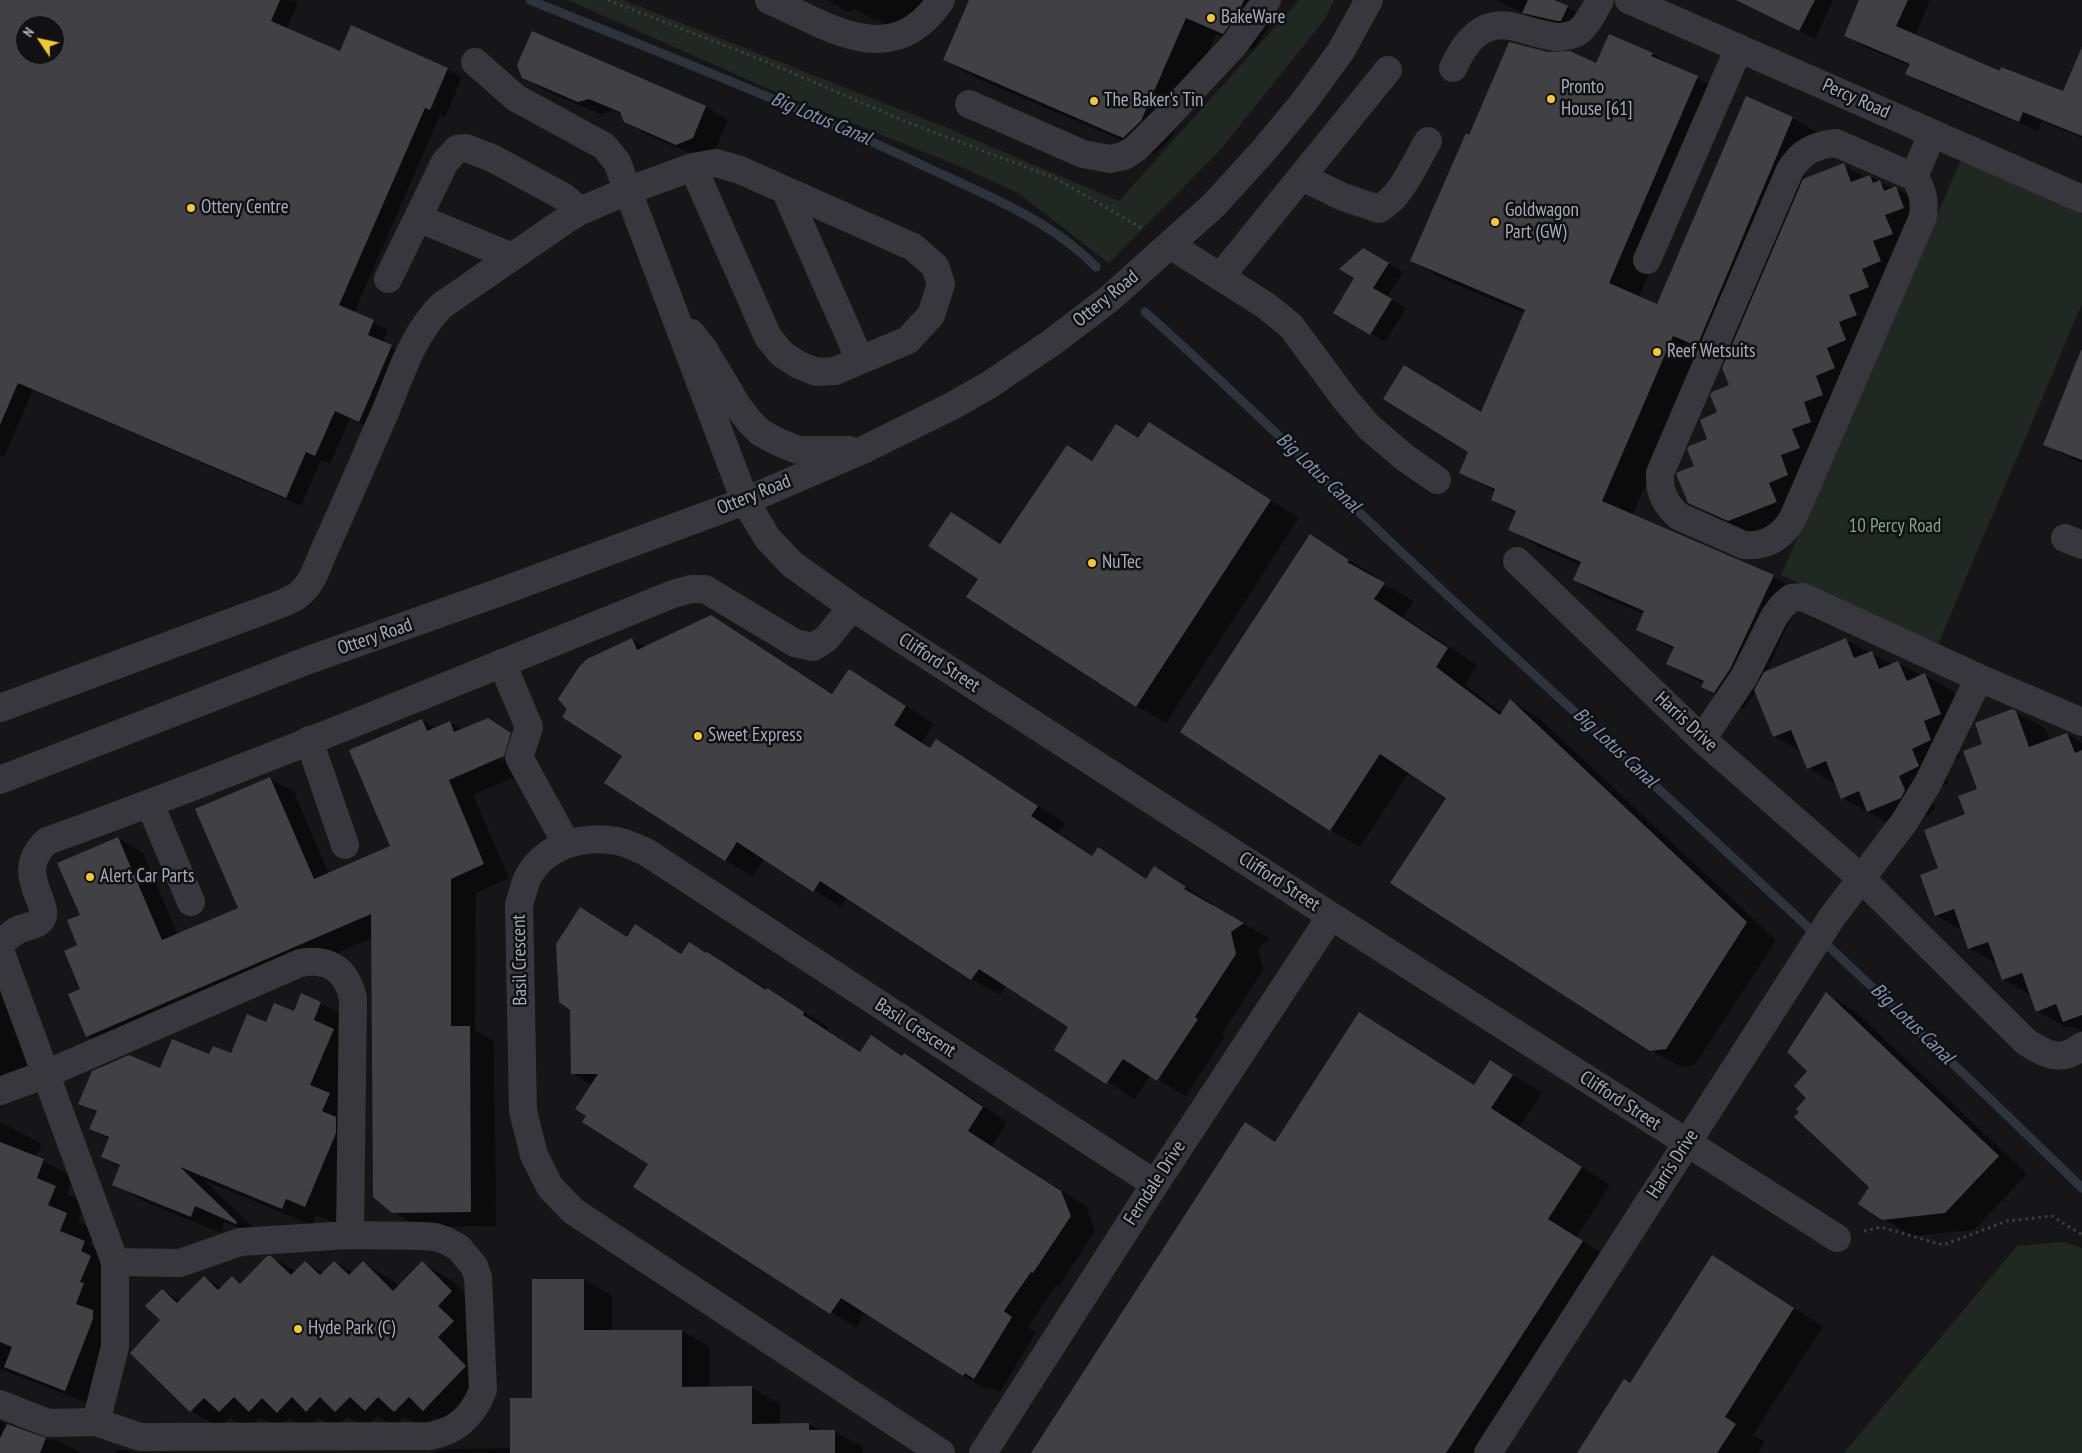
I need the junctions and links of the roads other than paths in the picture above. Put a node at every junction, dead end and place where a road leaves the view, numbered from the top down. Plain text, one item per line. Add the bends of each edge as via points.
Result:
1 (769, 0) edge
2 (941, 0) edge
3 (1267, 0) edge
4 (1370, 0) edge
5 (1600, 0) edge
6 (1629, 0) edge
7 (1740, 48) junction
8 (476, 62) dead end
9 (1453, 68) dead end
10 (1388, 70) dead end
11 (969, 104) dead end
12 (1932, 134) junction
13 (1428, 141) dead end
14 (693, 167) junction
15 (1302, 177) junction
16 (1914, 177) junction
17 (785, 190) junction
18 (627, 191) junction
19 (2082, 199) edge
20 (580, 211) junction
21 (418, 218) junction
22 (1159, 238) junction
23 (512, 257) junction
24 (1647, 260) dead end
25 (1220, 277) junction
26 (388, 279) dead end
27 (672, 310) junction
28 (860, 360) junction
29 (863, 450) junction
30 (1437, 480) dead end
31 (745, 501) junction
32 (1517, 561) dead end
33 (852, 607) junction
34 (502, 663) junction
35 (1979, 678) junction
36 (0, 708) edge
37 (2082, 722) edge
38 (1702, 739) junction
39 (310, 740) junction
40 (0, 780) edge
41 (150, 804) junction
42 (566, 843) junction
43 (345, 845) dead end
44 (1861, 878) junction
45 (191, 902) dead end
46 (1331, 916) junction
47 (0, 942) edge
48 (0, 950) edge
49 (2070, 1052) edge
50 (46, 1074) junction
51 (0, 1091) edge
52 (1686, 1143) junction
53 (1155, 1184) junction
54 (350, 1235) junction
55 (1837, 1238) road end
56 (115, 1262) junction
57 (0, 1404) edge
58 (96, 1422) junction
59 (941, 1453) edge
60 (983, 1453) edge
61 (1488, 1453) edge

1 - 2 street via 852,36 886,39 918,26
3 - 11 street via 1233,46 1162,122 1124,156 1110,159 1083,154
4 - 22 street, Ottery Road via 1341,51 1275,137 1214,205
5 - 9 street via 1577,32 1564,37 1508,26 1491,26 1475,34
6 - 7 street, Percy Road
7 - 12 street, Percy Road
7 - 24 street
8 - 18 street, Clifford Street via 516,98 604,146 617,162
10 - 15 street
12 - 16 street
12 - 19 street, Percy Road
13 - 15 street via 1397,194 1379,209 1343,197
14 - 17 street via 716,163
14 - 18 street
14 - 28 street via 768,337 782,354 816,372 835,371
15 - 25 street
16 - 16 street via 1924,198 1923,217 1788,527 1772,540 1754,546 1744,545 1680,517 1664,498 1660,473 1795,162 1810,149 1836,143
17 - 28 street
17 - 28 street via 913,247 935,266 941,284 931,315 908,340
18 - 20 street
18 - 27 street, Clifford Street
20 - 21 street via 564,197 492,158 466,148 456,149 444,162
20 - 23 street
21 - 23 street
21 - 26 street
22 - 25 street
22 - 29 street, Ottery Road via 1142,271 1052,343 952,406
23 - 36 street via 441,306 422,327 314,575 298,595
25 - 30 street via 1265,305 1290,326 1369,427
27 - 29 street via 703,348 750,422 760,432 798,450
27 - 31 street, Clifford Street
29 - 31 street, Ottery Road
31 - 33 street, Clifford Street via 768,538 793,565
31 - 40 street, Ottery Road via 306,661
32 - 38 street, Harris Drive
33 - 34 street via 826,639 813,647 795,643 705,589 691,588
33 - 46 street, Clifford Street
34 - 39 street
34 - 42 street via 529,727 519,757
35 - 37 street
35 - 38 street via 1803,597 1791,598 1774,617 1744,677
35 - 44 street, Harris Drive via 1928,784 1905,821
38 - 44 street, Harris Drive
39 - 41 street
39 - 43 street
41 - 45 street
41 - 47 street via 42,846 32,870 34,888 43,908 42,917 39,922
42 - 53 street, Basil Crescent via 592,839 618,841 646,852
42 - 59 street, Basil Crescent via 543,859 528,878 519,904 523,1111 534,1155 550,1187 573,1211
44 - 49 street, Harris Drive via 2026,1042 2043,1052
44 - 52 street, Harris Drive via 1832,917
46 - 52 street, Clifford Street
46 - 53 street, Ferndale Drive
48 - 50 street
50 - 51 street
50 - 54 street via 300,963 330,965 346,978 353,998
50 - 56 street
52 - 55 street, Clifford Street
52 - 61 street, Harris Drive
53 - 60 street, Ferndale Drive
54 - 56 street via 240,1242 180,1263
54 - 58 street via 435,1237 459,1248 474,1266 478,1277 483,1390 471,1414 462,1423 442,1434 430,1436 140,1438
56 - 58 street via 115,1347
57 - 58 street via 48,1423

